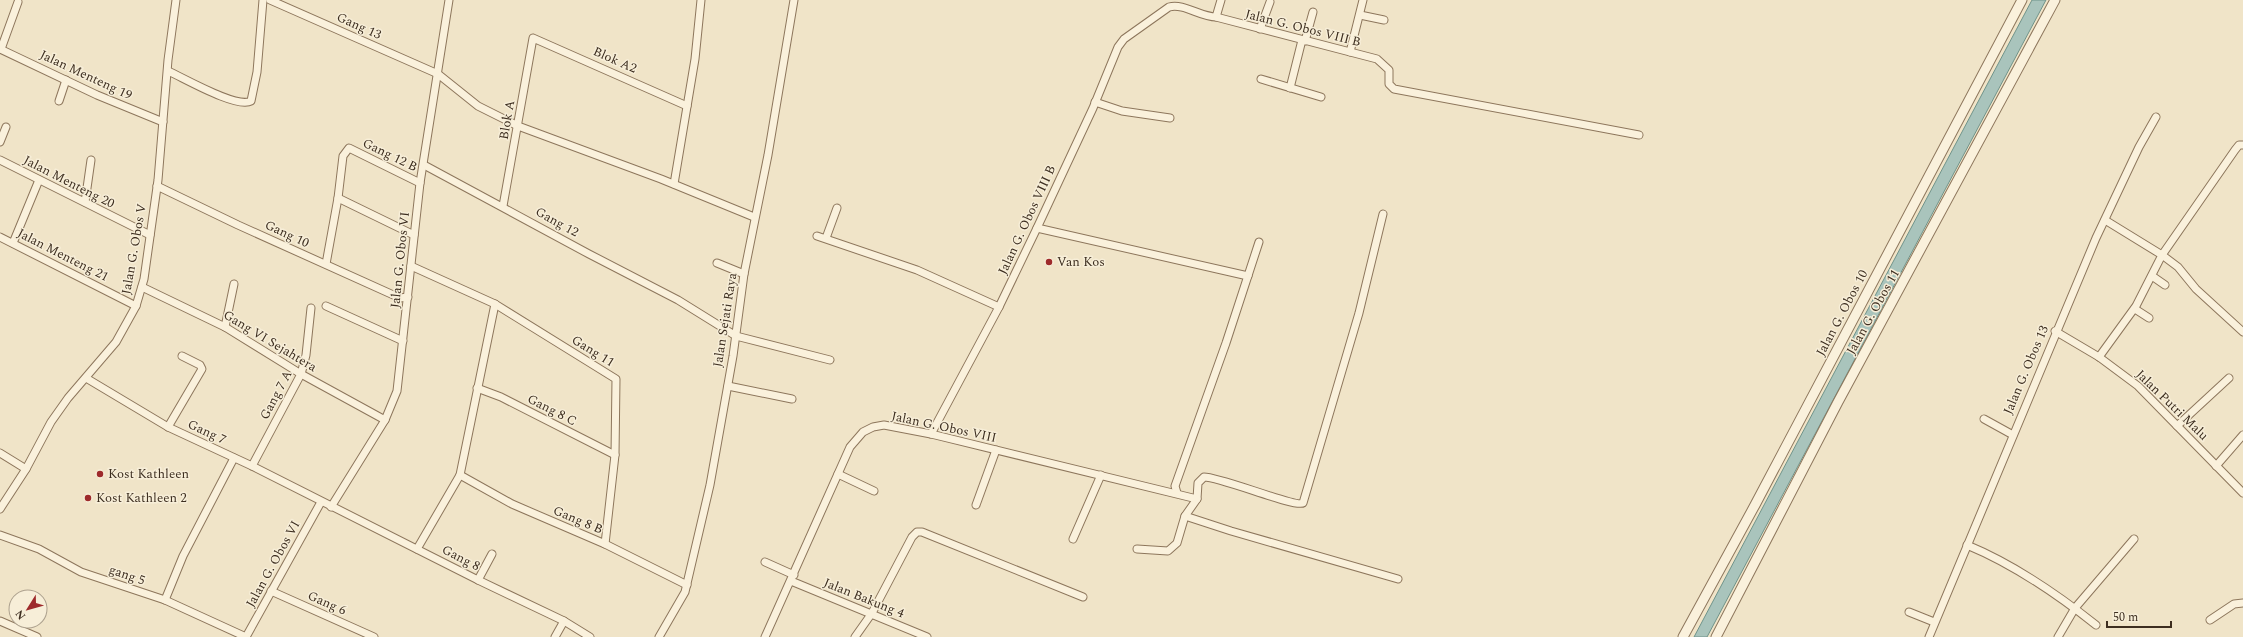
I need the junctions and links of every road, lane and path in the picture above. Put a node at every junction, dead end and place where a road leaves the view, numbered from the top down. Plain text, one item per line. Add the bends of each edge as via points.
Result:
1 (176, 0) edge
2 (263, 0) edge
3 (270, 0) edge
4 (449, 0) edge
5 (701, 0) edge
6 (794, 0) edge
7 (1221, 0) edge
8 (1363, 0) edge
9 (2022, 0) edge
10 (2055, 0) edge
11 (18, 2) dead end
12 (1270, 2) dead end
13 (1176, 3) edge
14 (1313, 12) dead end
15 (1360, 15) junction
16 (1216, 17) junction
17 (1384, 20) dead end
18 (1260, 29) junction
19 (533, 38) joint
20 (1304, 41) junction
21 (0, 49) edge
22 (1350, 52) junction
23 (168, 71) junction
24 (438, 74) junction
25 (1261, 79) dead end
26 (66, 80) junction
27 (1290, 88) junction
28 (1321, 96) dead end
29 (59, 101) dead end
30 (1095, 102) junction
31 (687, 106) junction
32 (2156, 117) dead end
33 (1170, 118) dead end
34 (163, 122) junction
35 (518, 126) junction
36 (6, 127) dead end
37 (1639, 135) dead end
38 (0, 142) edge
39 (2243, 145) edge
40 (0, 160) edge
41 (91, 160) dead end
42 (424, 165) junction
43 (40, 180) junction
44 (420, 183) junction
45 (674, 184) junction
46 (157, 186) junction
47 (338, 198) junction
48 (85, 202) junction
49 (504, 206) junction
50 (837, 208) dead end
51 (1383, 214) dead end
52 (754, 218) junction
53 (2105, 220) junction
54 (1037, 228) junction
55 (150, 235) junction
56 (414, 235) junction
57 (817, 236) dead end
58 (0, 237) edge
59 (826, 238) junction
60 (1258, 242) dead end
61 (13, 243) junction
62 (2162, 255) junction
63 (717, 262) dead end
64 (326, 264) junction
65 (411, 266) junction
66 (744, 274) junction
67 (1248, 276) junction
68 (2152, 276) junction
69 (234, 284) dead end
70 (2165, 285) dead end
71 (142, 287) junction
72 (408, 297) junction
73 (495, 304) junction
74 (136, 306) junction
75 (326, 306) dead end
76 (999, 307) junction
77 (311, 308) dead end
78 (2135, 309) junction
79 (2148, 318) dead end
80 (225, 327) junction
81 (2055, 331) junction
82 (2243, 332) edge
83 (736, 336) junction
84 (403, 342) junction
85 (182, 356) dead end
86 (2099, 357) junction
87 (830, 360) dead end
88 (301, 374) junction
89 (86, 378) junction
90 (2229, 378) dead end
91 (728, 386) junction
92 (477, 388) junction
93 (792, 399) dead end
94 (1984, 419) dead end
95 (385, 420) junction
96 (2177, 426) junction
97 (168, 427) junction
98 (931, 434) junction
99 (2013, 435) junction
100 (2243, 435) edge
101 (996, 450) junction
102 (0, 453) edge
103 (615, 455) junction
104 (234, 458) junction
105 (252, 466) junction
106 (2216, 466) junction
107 (26, 469) junction
108 (838, 474) junction
109 (460, 475) junction
110 (1101, 475) junction
111 (874, 492) dead end
112 (2243, 493) edge
113 (1177, 494) junction
114 (1196, 499) junction
115 (322, 502) junction
116 (976, 505) dead end
117 (331, 507) junction
118 (0, 509) edge
119 (1185, 516) junction
120 (0, 535) edge
121 (1073, 539) dead end
122 (2134, 539) dead end
123 (605, 544) junction
124 (1967, 545) junction
125 (417, 549) junction
126 (1137, 549) dead end
127 (492, 554) dead end
128 (765, 562) dead end
129 (793, 578) junction
130 (1398, 579) dead end
131 (478, 580) junction
132 (687, 585) junction
133 (271, 590) junction
134 (1083, 597) dead end
135 (165, 600) junction
136 (2243, 603) edge
137 (2075, 608) junction
138 (1909, 612) dead end
139 (872, 613) junction
140 (2210, 620) dead end
141 (564, 621) junction
142 (0, 622) edge
143 (1934, 622) junction
144 (2096, 625) dead end
145 (37, 637) edge
146 (246, 637) edge
147 (374, 637) edge
148 (555, 637) edge
149 (590, 637) edge
150 (659, 637) edge
151 (765, 637) edge
152 (855, 637) edge
153 (927, 637) edge
154 (1683, 637) edge
155 (1716, 637) edge
156 (1929, 637) edge
157 (2058, 637) edge

1 - 23 street, Jalan G. Obos V
2 - 23 street via 257,72 251,101 246,103 230,100
3 - 24 street, Gang 13
4 - 24 street, Jalan G. Obos VI
5 - 31 street
6 - 52 street, Jalan Sejati Raya via 768,155
7 - 16 street
8 - 15 street
9 - 154 street, Jalan G. Obos 10
10 - 155 street, Jalan G. Obos 11 via 1838,402
11 - 21 street
12 - 18 street
13 - 16 street, Jalan G. Obos VIII B via 1204,16
13 - 30 street, Jalan G. Obos VIII B via 1124,39 1118,47
14 - 20 street
15 - 17 street
15 - 22 street
16 - 18 street, Jalan G. Obos VIII B
18 - 20 street, Jalan G. Obos VIII B
19 - 31 street, Blok A2
19 - 35 street, Blok A
20 - 22 street, Jalan G. Obos VIII B
20 - 27 street
21 - 26 street, Jalan Menteng 19
22 - 37 street, Jalan G. Obos VIII B via 1377,59 1382,63 1389,70 1389,84 1394,90
23 - 34 street, Jalan G. Obos V
24 - 35 street, Gang 13 via 478,106
24 - 42 street, Jalan G. Obos VI
25 - 27 street
26 - 29 street
26 - 34 street, Jalan Menteng 19
27 - 28 street
30 - 33 street via 1122,112
30 - 54 street, Jalan G. Obos VIII B
31 - 45 street
32 - 53 street, Jalan G. Obos 13
34 - 46 street, Jalan G. Obos V
35 - 45 street, Gang 13
35 - 49 street, Blok A
36 - 38 street
39 - 62 street via 2235,150
40 - 43 street, Jalan Menteng 20
41 - 48 street
42 - 44 street, Jalan G. Obos VI
42 - 49 street, Gang 12
43 - 48 street, Jalan Menteng 20
43 - 61 street
44 - 47 street, Gang 12 B via 349,148 342,156
44 - 56 street, Jalan G. Obos VI
45 - 52 street, Gang 13
46 - 55 street, Jalan G. Obos V
46 - 64 street, Gang 10
47 - 56 street
47 - 64 street
48 - 55 street, Jalan Menteng 20
49 - 83 street, Gang 12 via 678,300
50 - 59 street
51 - 114 street via 1360,313 1304,500 1300,505 1296,505 1207,477 1201,478 1198,483
52 - 66 street, Jalan Sejati Raya
53 - 62 street
53 - 81 street, Jalan G. Obos 13
54 - 67 street
54 - 76 street, Jalan G. Obos VIII B
55 - 71 street, Jalan G. Obos V
56 - 65 street, Jalan G. Obos VI
57 - 59 street
58 - 61 street, Jalan Menteng 21
59 - 76 street via 917,270
60 - 67 street
61 - 74 street, Jalan Menteng 21
62 - 68 street
62 - 82 street via 2178,267 2196,289
63 - 66 street
64 - 72 street, Gang 10 via 400,298
65 - 72 street, Jalan G. Obos VI
65 - 73 street, Gang 11
66 - 83 street, Jalan Sejati Raya
67 - 113 street via 1175,486
68 - 70 street
68 - 78 street
69 - 80 street
71 - 74 street, Jalan G. Obos V
71 - 80 street, Gang VI Sejahtera
72 - 84 street, Jalan G. Obos VI
73 - 92 street
73 - 103 street, Gang 11 via 616,379
74 - 89 street, Jalan G. Obos V via 116,342
75 - 84 street
76 - 98 street, Jalan G. Obos VIII B
77 - 88 street, Gang 7 A via 306,355
78 - 79 street
78 - 86 street
80 - 88 street, Gang VI Sejahtera
81 - 86 street, Jalan Putri Malu
81 - 99 street, Jalan G. Obos 13
83 - 87 street, Gang 12
83 - 91 street, Jalan Sejati Raya
84 - 95 street, Jalan G. Obos VI via 397,391
85 - 97 street via 200,364 202,369
86 - 96 street, Jalan Putri Malu via 2138,386
88 - 95 street, Gang VI Sejahtera
88 - 105 street, Gang 7 A
89 - 97 street, Gang 7
89 - 107 street, Jalan G. Obos V via 51,422
90 - 96 street
91 - 93 street
91 - 132 street, Jalan Sejati Raya via 710,485
92 - 103 street, Gang 8 C via 501,397
92 - 109 street
94 - 99 street
95 - 117 street, Jalan G. Obos VI
96 - 106 street, Jalan Putri Malu
97 - 104 street, Gang 7
98 - 101 street, Jalan G. Obos VIII
98 - 108 street, Jalan G. Obos VIII via 884,425 873,427 853,442
99 - 124 street, Jalan G. Obos 13
100 - 106 street
101 - 110 street, Jalan G. Obos VIII
101 - 116 street
102 - 107 street
103 - 123 street, Gang 11
104 - 105 street, Gang 7
104 - 135 street via 184,556
105 - 115 street, Gang 7
106 - 112 street, Jalan Putri Malu
107 - 118 street, Jalan G. Obos V
108 - 111 street
108 - 129 street, Jalan G. Obos VIII
109 - 123 street, Gang 8 B via 512,504
109 - 125 street
110 - 113 street, Jalan G. Obos VIII
110 - 121 street
113 - 114 street, Jalan G. Obos VIII
114 - 119 street
115 - 117 street, Gang 8
115 - 133 street, Jalan G. Obos VI
117 - 125 street, Gang 8
119 - 126 street via 1176,543 1168,550
119 - 130 street
120 - 135 street, gang 5 via 39,549 81,572
122 - 137 street
123 - 132 street, Gang 8 B
124 - 137 street via 1992,555
124 - 143 street, Jalan G. Obos 13
125 - 131 street, Gang 8
127 - 131 street
128 - 129 street, Jalan Bakung 4
129 - 139 street, Jalan Bakung 4
129 - 151 street, Jalan G. Obos VIII
131 - 141 street, Gang 8
132 - 150 street, Jalan Sejati Raya via 674,614
133 - 146 street, Jalan G. Obos VI
133 - 147 street, Gang 6
134 - 139 street via 920,532 912,537
135 - 146 street, gang 5
136 - 140 street via 2234,604
137 - 144 street
137 - 157 street
138 - 143 street
139 - 152 street
139 - 153 street, Jalan Bakung 4
141 - 148 street
141 - 149 street, Gang 8
142 - 145 street
143 - 156 street, Jalan G. Obos 13

